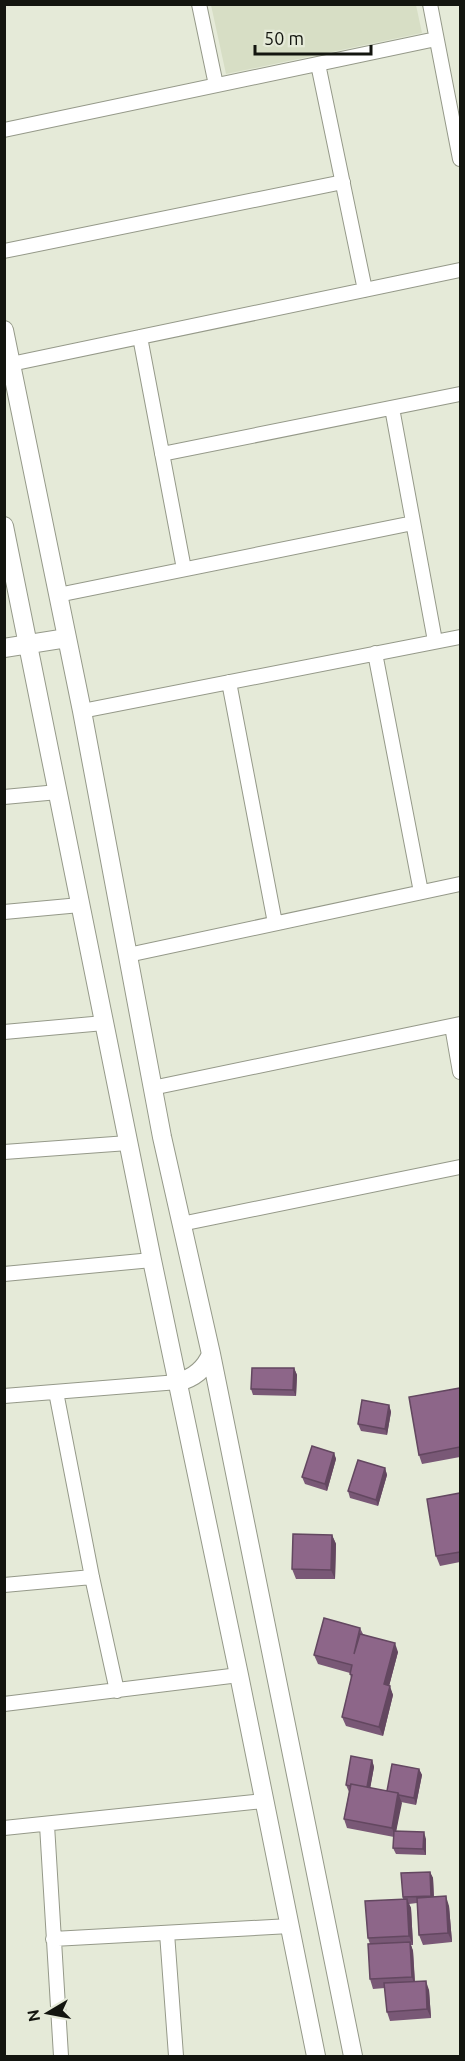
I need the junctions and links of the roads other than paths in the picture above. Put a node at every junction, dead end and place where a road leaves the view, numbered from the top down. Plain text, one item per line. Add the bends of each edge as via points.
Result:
1 (199, 4) edge
2 (430, 4) edge
3 (436, 39) junction
4 (318, 64) junction
5 (216, 85) junction
6 (4, 130) edge
7 (460, 156) edge
8 (343, 182) junction
9 (4, 251) edge
10 (460, 270) edge
11 (365, 290) junction
12 (4, 330) edge
13 (140, 337) junction
14 (11, 364) junction
15 (460, 394) edge
16 (392, 408) junction
17 (162, 454) junction
18 (413, 523) junction
19 (4, 526) edge
20 (184, 569) junction
21 (58, 595) junction
22 (460, 637) edge
23 (67, 638) junction
24 (435, 642) junction
25 (28, 645) junction
26 (4, 648) edge
27 (375, 653) junction
28 (229, 682) junction
29 (82, 711) junction
30 (58, 792) junction
31 (4, 797) edge
32 (460, 884) edge
33 (421, 892) junction
34 (80, 904) junction
35 (4, 912) edge
36 (275, 923) junction
37 (128, 955) junction
38 (104, 1023) junction
39 (456, 1025) edge
40 (4, 1032) edge
41 (460, 1072) edge
42 (153, 1088) junction
43 (128, 1143) junction
44 (4, 1152) edge
45 (460, 1167) edge
46 (182, 1224) junction
47 (152, 1260) junction
48 (4, 1274) edge
49 (211, 1354) junction
50 (178, 1382) junction
51 (56, 1392) junction
52 (4, 1396) edge
53 (92, 1577) junction
54 (4, 1585) edge
55 (239, 1675) junction
56 (117, 1691) junction
57 (4, 1704) edge
58 (264, 1801) junction
59 (47, 1825) junction
60 (4, 1828) edge
61 (290, 1926) junction
62 (167, 1933) junction
63 (54, 1939) junction
64 (61, 2056) edge
65 (176, 2056) edge
66 (316, 2056) edge
67 (353, 2056) edge

1 - 5 street
2 - 3 street
3 - 4 street
3 - 7 street
4 - 5 street
4 - 8 street
5 - 6 street
8 - 9 street
8 - 11 street
10 - 11 street
11 - 13 street
12 - 14 street
13 - 14 street
13 - 17 street
14 - 21 street
15 - 16 street
16 - 17 street
16 - 18 street
17 - 20 street
18 - 20 street
18 - 24 street
19 - 25 street
20 - 21 street
21 - 23 street
22 - 24 street
23 - 25 street
23 - 29 street
24 - 27 street
25 - 26 street
25 - 30 street
27 - 28 street
27 - 33 street
28 - 29 street
28 - 36 street
29 - 37 street
30 - 31 street
30 - 34 street
32 - 33 street
33 - 36 street
34 - 35 street
34 - 38 street
36 - 37 street
37 - 42 street
38 - 40 street
38 - 43 street
39 - 41 street
39 - 42 street
42 - 46 street
43 - 44 street
43 - 47 street
45 - 46 street
46 - 49 street
47 - 48 street
47 - 50 street
49 - 50 street via 199,1372
49 - 67 street
50 - 51 street
50 - 55 street
51 - 52 street
51 - 53 street
53 - 54 street
53 - 56 street
55 - 56 street
55 - 58 street
56 - 57 street
58 - 59 street
58 - 61 street
59 - 60 street
59 - 63 street
61 - 62 street
61 - 66 street
62 - 63 street
62 - 65 street
63 - 64 street

